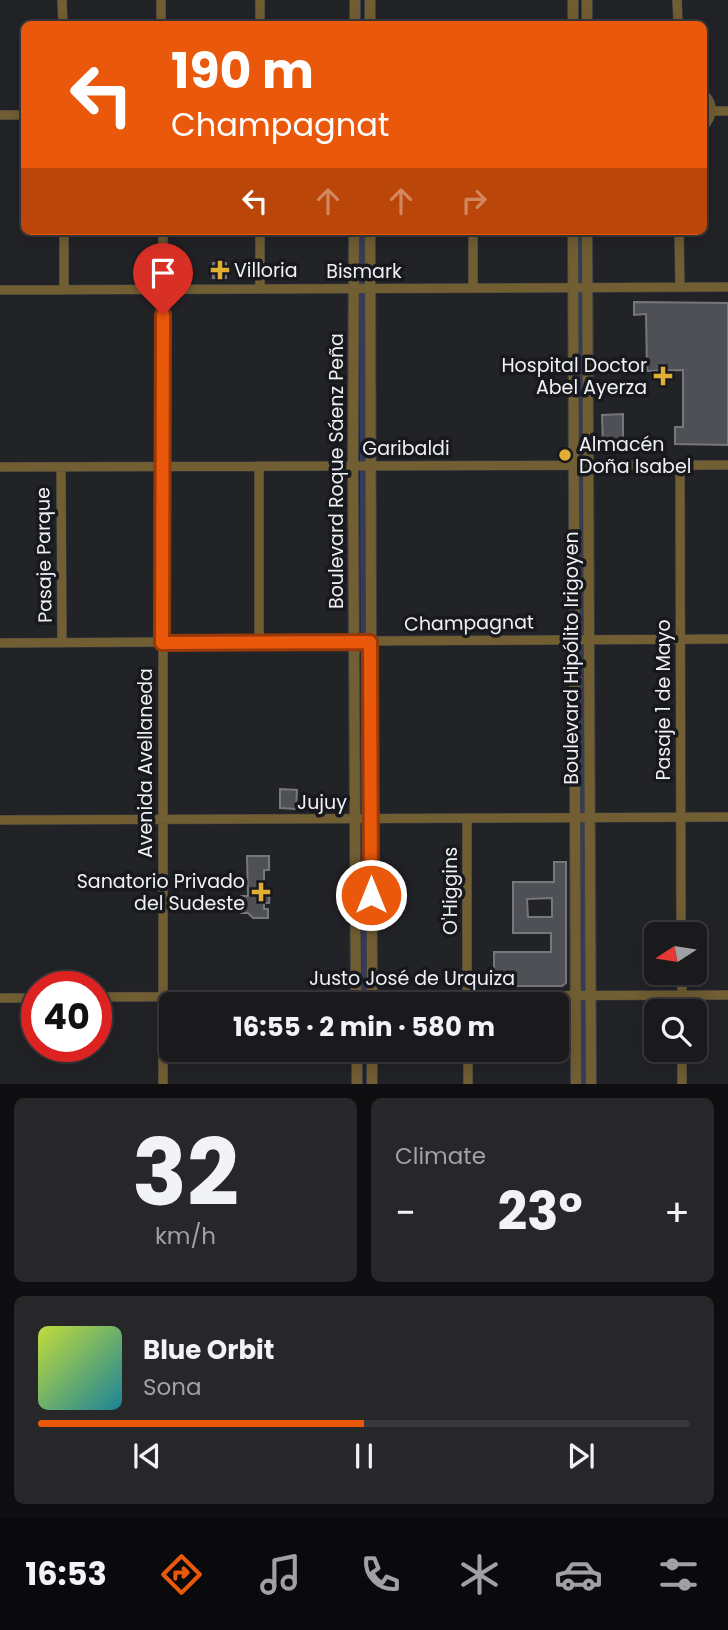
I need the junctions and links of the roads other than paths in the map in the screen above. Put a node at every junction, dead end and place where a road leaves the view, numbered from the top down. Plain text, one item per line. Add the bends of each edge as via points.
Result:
1 (62, 0) edge
2 (161, 0) edge
3 (260, 0) edge
4 (355, 0) edge
5 (370, 0) edge
6 (573, 0) edge
7 (587, 0) edge
8 (677, 0) edge
9 (62, 21) edge
10 (161, 21) edge
11 (260, 21) edge
12 (355, 21) edge
13 (370, 21) edge
14 (573, 21) edge
15 (587, 21) edge
16 (678, 21) edge
17 (707, 98) edge
18 (712, 111) junction
19 (728, 111) edge
20 (0, 115) edge
21 (21, 115) edge
22 (707, 122) edge
23 (64, 235) edge
24 (163, 235) edge
25 (260, 235) edge
26 (354, 235) edge
27 (370, 235) edge
28 (473, 235) edge
29 (573, 235) edge
30 (587, 235) edge
31 (679, 235) edge
32 (728, 286) edge
33 (680, 287) junction
34 (354, 288) junction
35 (370, 288) junction
36 (473, 288) junction
37 (587, 288) junction
38 (163, 289) junction
39 (260, 289) junction
40 (573, 289) junction
41 (0, 290) edge
42 (64, 290) junction
43 (588, 465) junction
44 (680, 465) junction
45 (728, 465) edge
46 (259, 466) junction
47 (353, 466) junction
48 (370, 466) junction
49 (573, 466) junction
50 (0, 467) edge
51 (61, 467) junction
52 (163, 467) junction
53 (574, 639) junction
54 (589, 639) junction
55 (681, 639) junction
56 (728, 639) edge
57 (354, 642) junction
58 (370, 642) junction
59 (0, 643) edge
60 (62, 643) junction
61 (162, 643) junction
62 (259, 643) junction
63 (728, 817) edge
64 (575, 818) junction
65 (590, 818) junction
66 (681, 818) junction
67 (354, 819) junction
68 (0, 820) edge
69 (162, 820) junction
70 (370, 820) junction
71 (467, 820) junction
72 (681, 922) edge
73 (682, 985) edge
74 (163, 992) edge
75 (356, 992) edge
76 (372, 992) edge
77 (467, 992) edge
78 (569, 994) edge
79 (576, 994) junction
80 (591, 994) junction
81 (682, 995) junction
82 (728, 995) edge
83 (159, 996) edge
84 (112, 997) edge
85 (21, 998) edge
86 (0, 999) edge
87 (682, 999) edge
88 (163, 1062) edge
89 (357, 1062) edge
90 (372, 1062) edge
91 (468, 1062) edge
92 (682, 1062) edge
93 (163, 1084) edge
94 (357, 1084) edge
95 (372, 1084) edge
96 (468, 1084) edge
97 (576, 1084) edge
98 (591, 1084) edge
99 (682, 1084) edge

1 - 9 street
2 - 10 street
3 - 11 street
4 - 12 street
5 - 13 street
6 - 14 street
7 - 15 street
8 - 16 street
17 - 18 street
18 - 19 street
18 - 22 street
20 - 21 street
23 - 42 street
24 - 38 street, Avenida Avellaneda
25 - 39 street
26 - 34 street, Boulevard Roque Sáenz Peña
27 - 35 street, Boulevard Roque Sáenz Peña
28 - 36 street
29 - 40 street, Boulevard Hipólito Irigoyen
30 - 37 street, Boulevard Hipólito Irigoyen
31 - 33 street
32 - 33 street, Bismark
33 - 37 street, Bismark
34 - 35 street, Bismark
34 - 39 street, Bismark
34 - 47 street, Boulevard Roque Sáenz Peña
35 - 36 street, Bismark
35 - 48 street, Boulevard Roque Sáenz Peña
36 - 40 street, Bismark
37 - 40 street, Bismark
37 - 43 street, Boulevard Hipólito Irigoyen
38 - 39 street, Bismark
38 - 42 street, Bismark
38 - 52 street, Avenida Avellaneda
40 - 49 street, Boulevard Hipólito Irigoyen
41 - 42 street, Bismark
43 - 44 street, Garibaldi
43 - 49 street, Garibaldi
43 - 54 street, Boulevard Hipólito Irigoyen
44 - 45 street, Garibaldi
44 - 55 street, Pasaje 1 de Mayo
46 - 47 street, Garibaldi
46 - 52 street, Garibaldi
46 - 62 street
47 - 48 street, Garibaldi
47 - 57 street, Boulevard Roque Sáenz Peña
48 - 49 street, Garibaldi
48 - 58 street, Boulevard Roque Sáenz Peña
49 - 53 street, Boulevard Hipólito Irigoyen
50 - 51 street, Garibaldi
51 - 52 street, Garibaldi
51 - 60 street, Pasaje Parque
52 - 61 street, Avenida Avellaneda
53 - 54 street, Champagnat
53 - 58 street, Champagnat
53 - 64 street, Boulevard Hipólito Irigoyen
54 - 55 street, Champagnat
54 - 65 street, Boulevard Hipólito Irigoyen
55 - 56 street, Champagnat
55 - 66 street, Pasaje 1 de Mayo
57 - 58 street, Champagnat
57 - 62 street, Champagnat
57 - 67 street, Boulevard Roque Sáenz Peña
58 - 70 street, Boulevard Roque Sáenz Peña
59 - 60 street, Champagnat
60 - 61 street, Champagnat
61 - 62 street, Champagnat
61 - 69 street, Avenida Avellaneda
63 - 66 street, Jujuy
64 - 65 street, Jujuy
64 - 71 street, Jujuy
64 - 79 street, Boulevard Hipólito Irigoyen
65 - 66 street, Jujuy
65 - 80 street, Boulevard Hipólito Irigoyen
66 - 72 street, Pasaje 1 de Mayo
67 - 69 street, Jujuy
67 - 70 street, Jujuy
67 - 75 street, Boulevard Roque Sáenz Peña
68 - 69 street, Jujuy
69 - 74 street, Avenida Avellaneda
70 - 71 street, Jujuy
70 - 76 street, Boulevard Roque Sáenz Peña
71 - 77 street, O'Higgins
73 - 81 street
78 - 79 street, Justo José de Urquiza
79 - 80 street, Justo José de Urquiza
79 - 97 street, Boulevard Hipólito Irigoyen
80 - 81 street, Justo José de Urquiza
80 - 98 street, Boulevard Hipólito Irigoyen
81 - 82 street, Justo José de Urquiza
81 - 87 street
83 - 84 street, Justo José de Urquiza
85 - 86 street
88 - 93 street, Avenida Avellaneda
89 - 94 street
90 - 95 street
91 - 96 street
92 - 99 street

